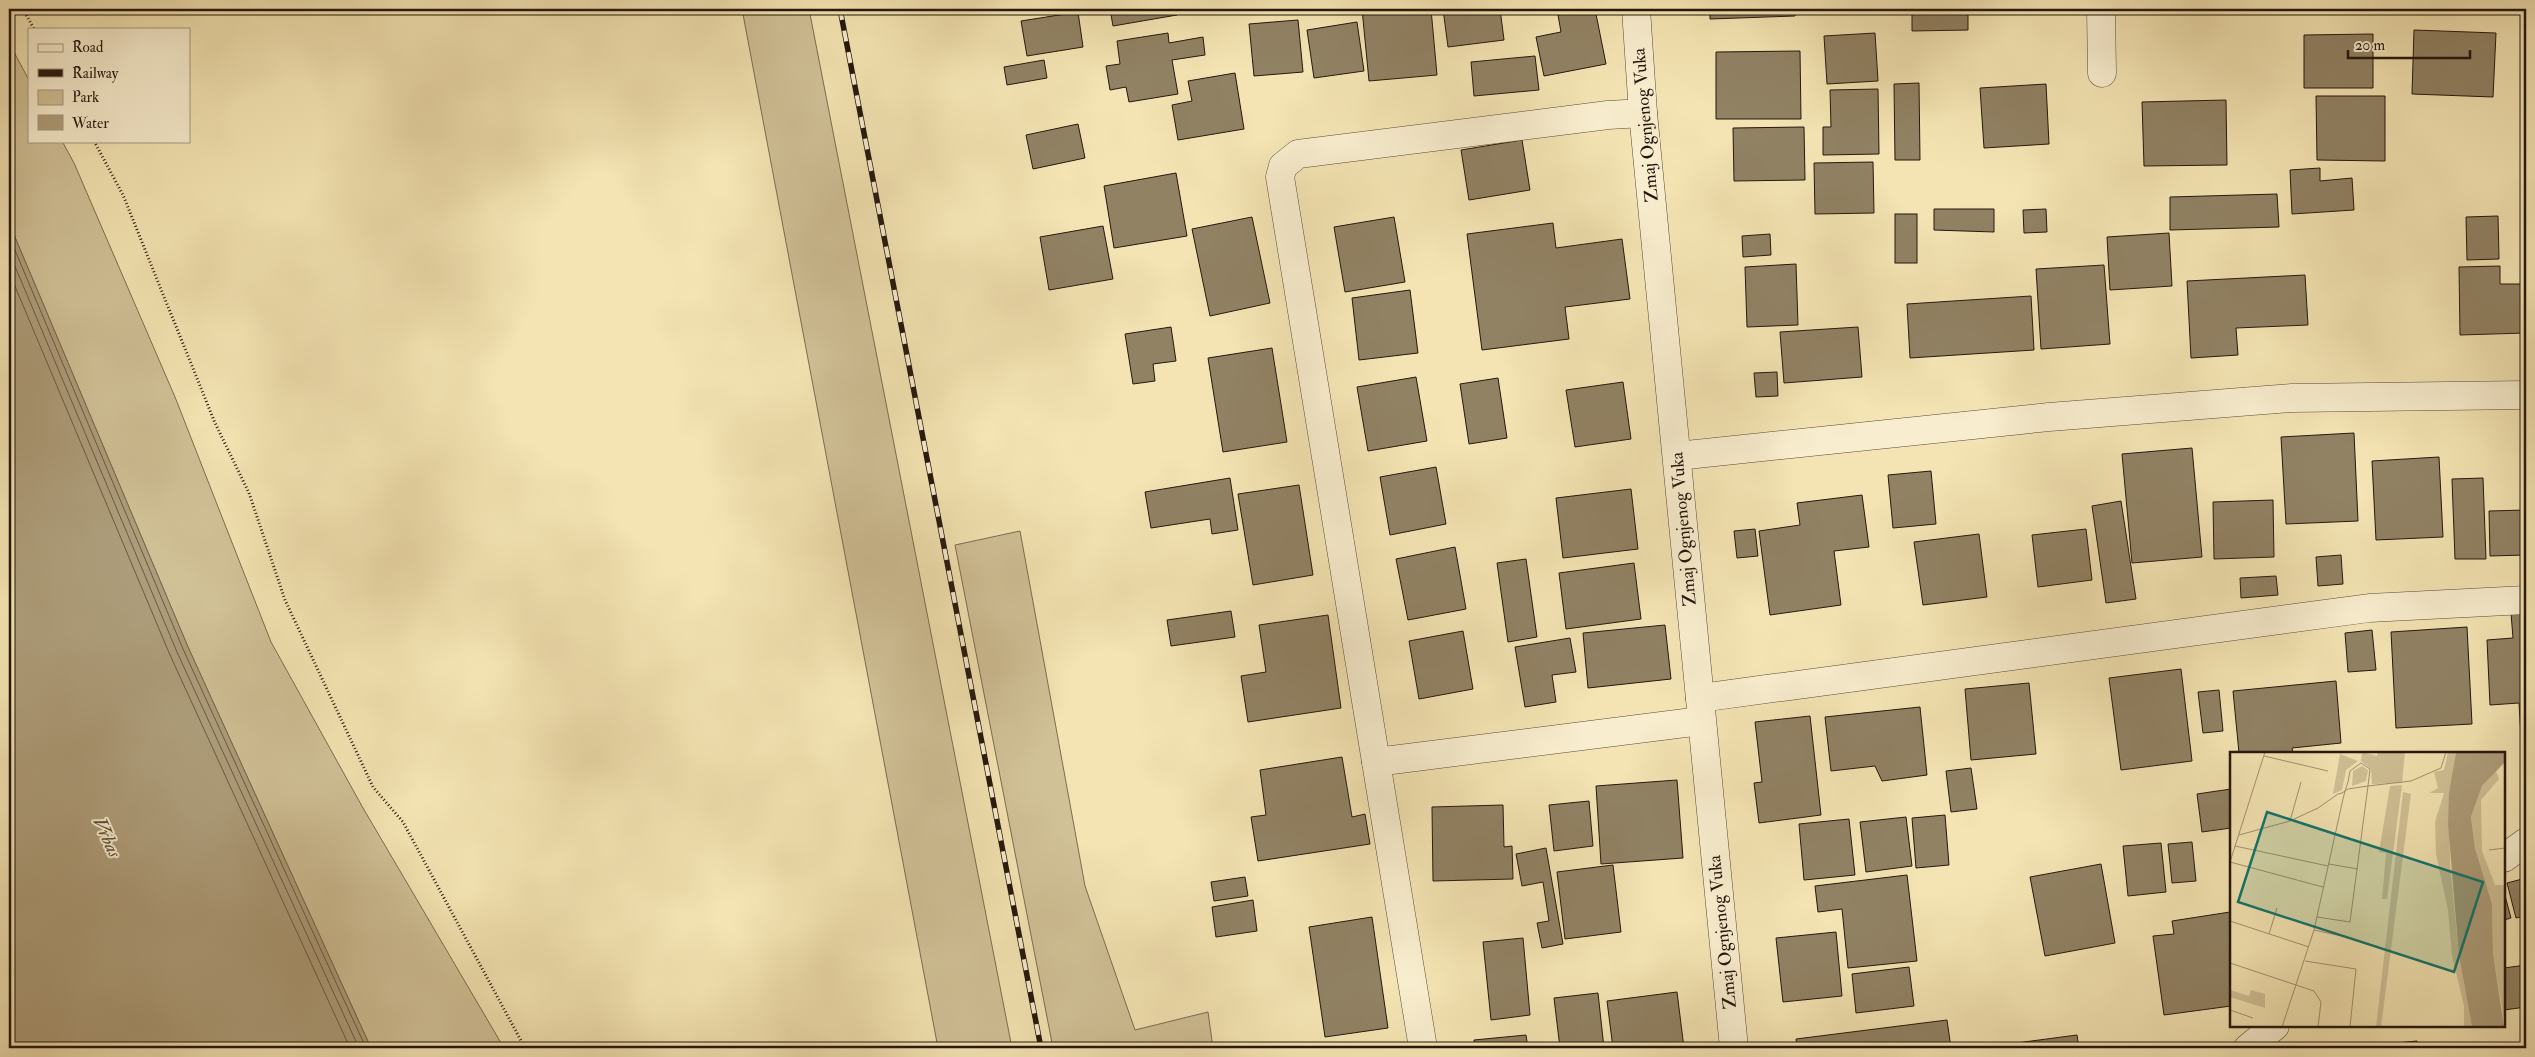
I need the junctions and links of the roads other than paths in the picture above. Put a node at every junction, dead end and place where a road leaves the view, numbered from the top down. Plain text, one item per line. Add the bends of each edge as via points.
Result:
1 (1636, 9) edge
2 (2101, 9) edge
3 (2102, 73) dead end
4 (1643, 113) junction
5 (2526, 395) edge
6 (1677, 456) junction
7 (2526, 600) edge
8 (1700, 709) junction
9 (1376, 762) junction
10 (2526, 842) edge
11 (2505, 857) edge
12 (1423, 1048) edge
13 (1734, 1048) edge

1 - 4 street, Zmaj Ognjenog Vuka
2 - 3 street
4 - 6 street, Zmaj Ognjenog Vuka
4 - 9 street via 1298,154 1283,166 1281,190
5 - 6 street via 2292,398 2049,416
6 - 8 street, Zmaj Ognjenog Vuka
7 - 8 street via 2369,608
8 - 9 street
8 - 13 street, Zmaj Ognjenog Vuka
9 - 12 street
10 - 11 street

